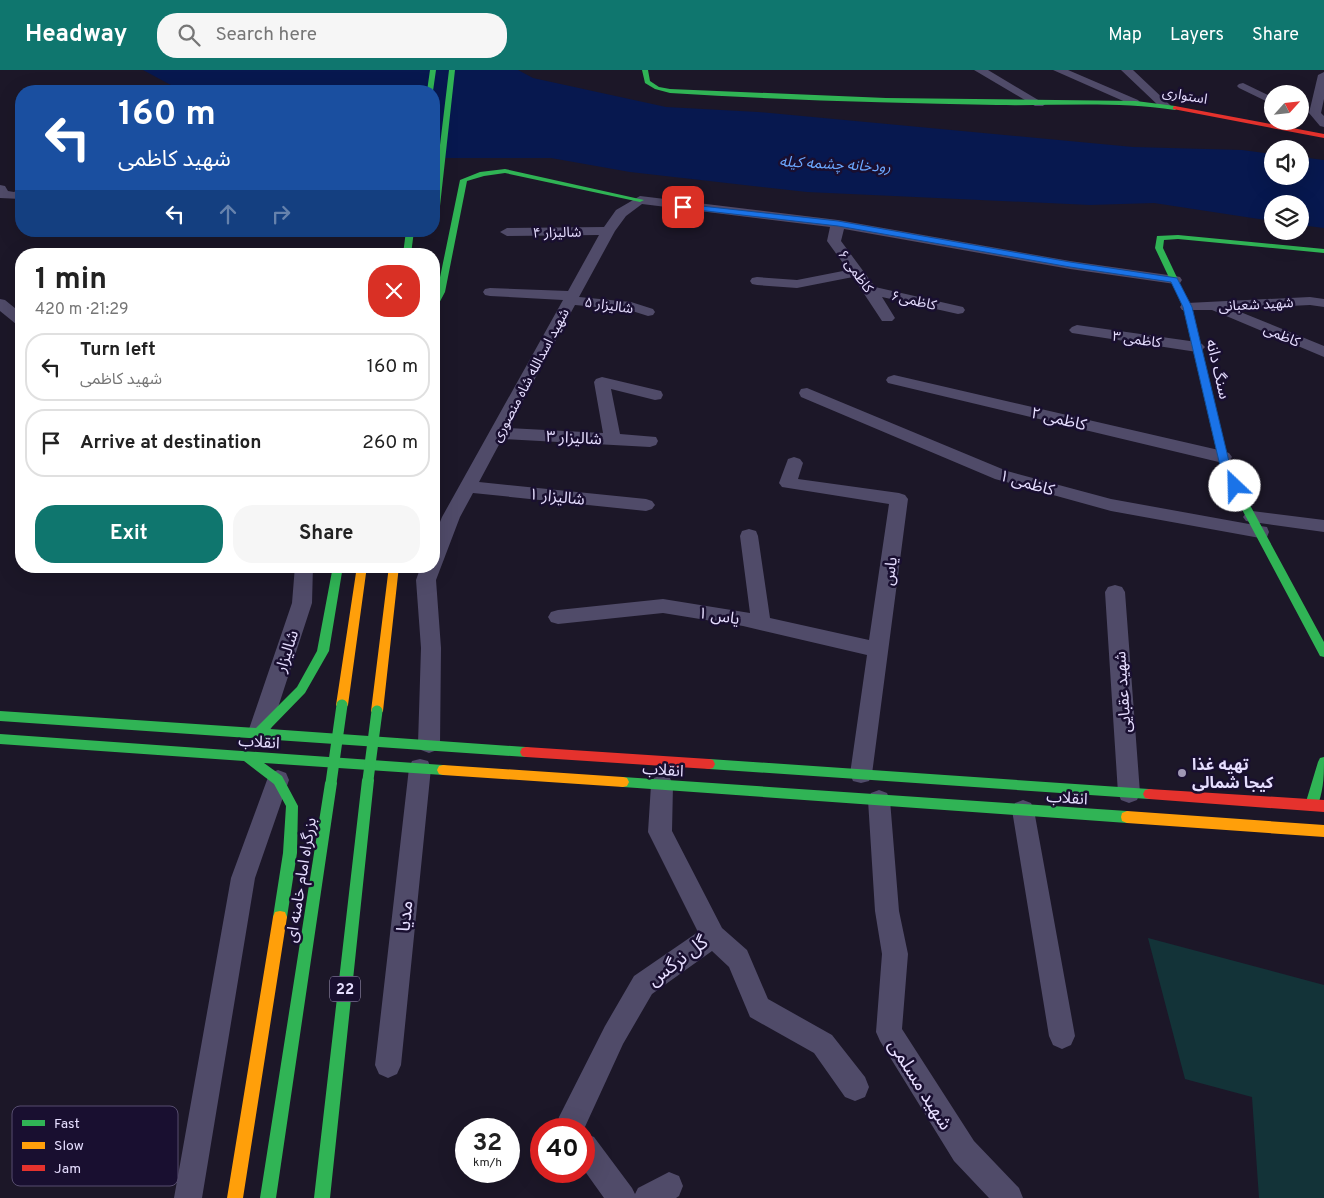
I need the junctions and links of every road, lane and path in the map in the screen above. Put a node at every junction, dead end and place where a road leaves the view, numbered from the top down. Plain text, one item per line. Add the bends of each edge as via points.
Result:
1 (433, 70) edge
2 (452, 70) edge
3 (644, 70) edge
4 (980, 70) edge
5 (1059, 70) edge
6 (1127, 70) edge
7 (1324, 75) edge
8 (431, 85) edge
9 (1244, 86) dead end
10 (1264, 97) edge
11 (1134, 102) junction
12 (1039, 104) junction
13 (1165, 106) junction
14 (1309, 120) edge
15 (1324, 123) edge
16 (1324, 127) edge
17 (1324, 136) edge
18 (440, 171) edge
19 (0, 189) edge
20 (15, 196) edge
21 (640, 200) junction
22 (838, 224) junction
23 (608, 231) junction
24 (507, 232) dead end
25 (1324, 250) edge
26 (857, 272) junction
27 (1174, 280) junction
28 (757, 281) dead end
29 (870, 290) junction
30 (490, 292) dead end
31 (440, 294) edge
32 (571, 298) junction
33 (1324, 303) edge
34 (2, 306) edge
35 (1213, 306) junction
36 (1187, 307) junction
37 (958, 310) dead end
38 (648, 312) dead end
39 (15, 316) edge
40 (887, 318) dead end
41 (1077, 330) dead end
42 (1197, 347) junction
43 (1324, 352) edge
44 (894, 380) dead end
45 (806, 392) dead end
46 (654, 395) dead end
47 (499, 433) junction
48 (612, 439) junction
49 (650, 441) dead end
50 (1223, 457) junction
51 (794, 463) dead end
52 (468, 487) junction
53 (646, 505) dead end
54 (1256, 525) junction
55 (1324, 526) edge
56 (749, 536) dead end
57 (440, 545) edge
58 (304, 573) edge
59 (337, 573) edge
60 (361, 573) edge
61 (393, 573) edge
62 (428, 573) edge
63 (1115, 592) dead end
64 (558, 617) dead end
65 (761, 623) junction
66 (878, 650) junction
67 (1324, 653) edge
68 (0, 716) edge
69 (258, 734) junction
70 (0, 739) edge
71 (429, 744) junction
72 (246, 756) junction
73 (1324, 762) edge
74 (420, 768) junction
75 (861, 774) junction
76 (278, 780) junction
77 (662, 785) junction
78 (1129, 792) junction
79 (879, 800) junction
80 (1324, 806) edge
81 (1023, 810) junction
82 (1318, 821) edge
83 (713, 936) junction
84 (1062, 1036) dead end
85 (388, 1065) dead end
86 (855, 1087) dead end
87 (573, 1118) edge
88 (595, 1162) edge
89 (188, 1198) edge
90 (235, 1198) edge
91 (268, 1198) edge
92 (322, 1198) edge
93 (622, 1198) edge
94 (1009, 1198) edge

1 - 8 main road
2 - 18 main road
3 - 12 main road, استواری via 647,82 657,88 688,93 767,98
4 - 12 street
5 - 11 street
6 - 13 street
7 - 15 street via 1315,113
9 - 10 street
11 - 12 main road, استواری
11 - 13 main road, استواری
13 - 17 main road, استواری
14 - 16 street
19 - 20 street via 2,195
21 - 22 street
21 - 23 street, شهید اسدالله شاه منصوری via 621,213
21 - 31 main road via 506,171 464,180
22 - 26 street, کاظمی ۶ via 834,241
22 - 27 street
23 - 24 street, شالیزار ۴
23 - 32 street, شهید اسدالله شاه منصوری
25 - 27 main road, سنگ دانه via 1186,237 1160,238 1159,248
26 - 28 street via 797,284
26 - 29 street, کاظمی ۶
27 - 36 main road, سنگ دانه
29 - 37 street, کاظمی۶
29 - 40 street, کاظمی ۶
30 - 32 street, شالیزار ۵
32 - 38 street, شالیزار ۵ via 631,306
32 - 47 street, شهید اسدالله شاه منصوری
33 - 35 street, شهید شعبانی
34 - 39 street
35 - 36 street, شهید شعبانی
35 - 43 street, کاظمی
36 - 42 main road, سنگ دانه
41 - 42 street, کاظمی ۳
42 - 50 main road, سنگ دانه
44 - 50 street, کاظمی ۲
45 - 54 street, کاظمی ۱ via 1001,475 1111,505
46 - 48 street via 602,382
47 - 48 street, شالیزار ۳
47 - 52 street, شهید اسدالله شاه منصوری
48 - 49 street, شالیزار ۳
50 - 54 main road, سنگ دانه via 1226,470
51 - 66 street, یاس via 788,483 899,499
52 - 53 street, شالیزار ۱
52 - 57 street, شهید اسدالله شاه منصوری
54 - 55 street, کاظمی ۱
54 - 67 main road, سنگ دانه
56 - 65 street
58 - 69 street, شالیزار via 302,603
59 - 69 main road via 323,651 301,690
60 - 91 main road, بزرگراه امام خامنه ای, bridge
61 - 92 main road, 22, bridge
62 - 71 street via 426,580 431,648
63 - 78 street, شهید عقبایی
64 - 65 street, یاس ۱ via 663,606
65 - 66 street, یاس ۱
66 - 75 street, یاس
68 - 69 main road, انقلاب
69 - 71 main road, انقلاب
70 - 72 main road, انقلاب
71 - 75 main road, انقلاب
72 - 74 main road, انقلاب
72 - 76 main road
73 - 82 main road
74 - 77 main road, انقلاب
74 - 85 street, مدیا
75 - 78 main road, انقلاب
76 - 89 street via 243,878
76 - 90 main road via 292,806 290,853
77 - 79 main road, انقلاب
77 - 83 street, گل نرگس via 660,832
78 - 82 main road, انقلاب
79 - 81 main road, انقلاب
79 - 94 street, شهید مسلمی via 887,911 895,954 889,1032 964,1152
80 - 82 main road, انقلاب
81 - 82 main road, انقلاب
81 - 84 street
83 - 86 street via 738,959 759,1008 823,1044
83 - 87 street, گل نرگس via 643,985 614,1035
88 - 93 street

